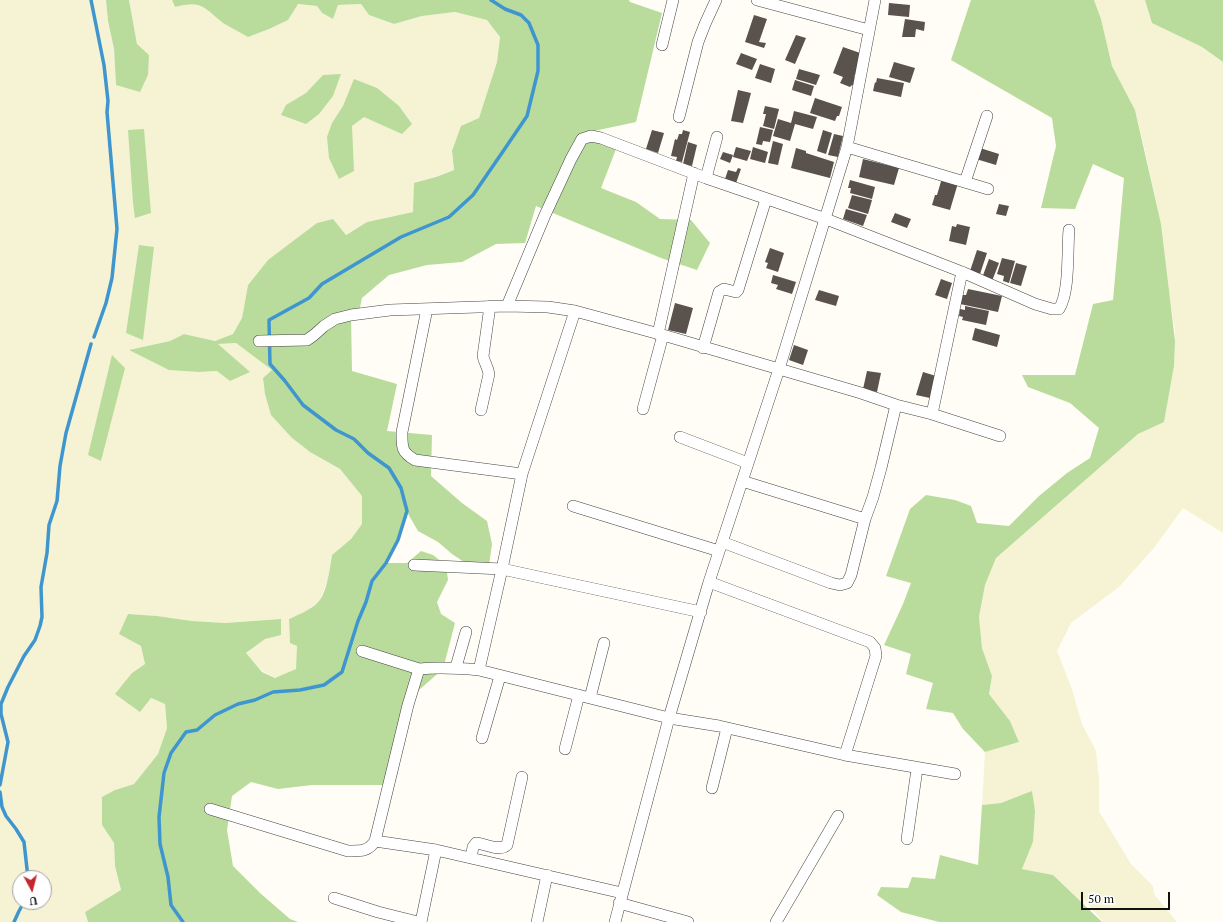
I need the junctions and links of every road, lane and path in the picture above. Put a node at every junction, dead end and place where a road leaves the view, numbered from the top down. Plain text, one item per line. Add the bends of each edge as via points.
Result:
1 (672, 0) edge
2 (716, 0) edge
3 (758, 0) edge
4 (875, 0) edge
5 (869, 30) junction
6 (662, 45) dead end
7 (987, 116) dead end
8 (679, 117) dead end
9 (717, 137) dead end
10 (847, 147) junction
11 (694, 173) junction
12 (706, 178) junction
13 (965, 182) junction
14 (988, 189) dead end
15 (766, 199) junction
16 (826, 219) junction
17 (1069, 230) dead end
18 (962, 272) junction
19 (490, 306) junction
20 (507, 306) junction
21 (427, 309) junction
22 (575, 311) junction
23 (661, 334) junction
24 (259, 341) dead end
25 (703, 348) junction
26 (779, 369) junction
27 (896, 405) junction
28 (643, 409) dead end
29 (481, 410) dead end
30 (932, 414) junction
31 (1000, 436) dead end
32 (680, 437) dead end
33 (748, 463) junction
34 (522, 474) junction
35 (742, 481) junction
36 (573, 506) dead end
37 (865, 519) junction
38 (720, 546) junction
39 (414, 566) dead end
40 (502, 569) junction
41 (709, 582) junction
42 (701, 612) junction
43 (466, 632) dead end
44 (604, 644) dead end
45 (362, 651) dead end
46 (456, 667) junction
47 (419, 669) junction
48 (479, 670) junction
49 (500, 676) junction
50 (584, 697) junction
51 (669, 718) junction
52 (727, 728) junction
53 (482, 738) dead end
54 (565, 749) dead end
55 (844, 755) junction
56 (917, 769) junction
57 (955, 774) dead end
58 (522, 777) dead end
59 (712, 788) dead end
60 (210, 809) dead end
61 (838, 816) dead end
62 (906, 838) dead end
63 (375, 841) junction
64 (436, 850) junction
65 (470, 858) junction
66 (547, 875) junction
67 (334, 898) dead end
68 (620, 898) junction
69 (418, 922) edge
70 (421, 922) edge
71 (537, 922) edge
72 (614, 922) edge
73 (688, 922) edge
74 (776, 922) edge

1 - 6 street
2 - 8 street via 698,42
3 - 5 street
4 - 5 street
5 - 10 street
7 - 13 street
9 - 12 street
10 - 13 street
10 - 16 street
11 - 12 street
11 - 20 street via 601,138 591,136 582,139 545,215
11 - 23 street
12 - 15 street
13 - 14 street
15 - 16 street
15 - 25 street via 738,290 736,292 724,289 719,292
16 - 18 street
16 - 26 street
17 - 18 street via 1067,276 1063,303 1059,309 1035,304
18 - 30 street
19 - 20 street
19 - 21 street
19 - 29 street via 483,356 489,374
20 - 22 street
21 - 24 street via 351,315 335,319 307,340
21 - 34 street via 402,432 402,445 406,454 415,460
22 - 23 street
22 - 34 street
23 - 25 street
23 - 28 street
25 - 26 street
26 - 27 street
26 - 33 street
27 - 30 street
27 - 37 street
30 - 31 street
32 - 33 street
33 - 35 street
34 - 40 street
35 - 37 street
35 - 38 street
36 - 38 street
37 - 38 street via 851,575 847,583 840,586
38 - 41 street
39 - 40 street
40 - 42 street
40 - 48 street
41 - 42 street
41 - 55 street via 870,642 875,648 876,656
42 - 51 street
43 - 46 street
44 - 50 street
45 - 47 street
46 - 47 street
46 - 48 street
47 - 63 street
48 - 49 street
49 - 50 street
49 - 53 street
50 - 51 street
50 - 54 street
51 - 52 street
51 - 68 street
52 - 55 street
52 - 59 street
55 - 56 street
56 - 57 street
56 - 62 street
58 - 65 street via 507,845 499,848 476,843
60 - 63 street via 348,851 367,849
61 - 74 street
63 - 64 street
64 - 65 street
64 - 70 street
65 - 66 street
66 - 68 street
66 - 71 street
67 - 69 street
68 - 72 street
68 - 73 street

